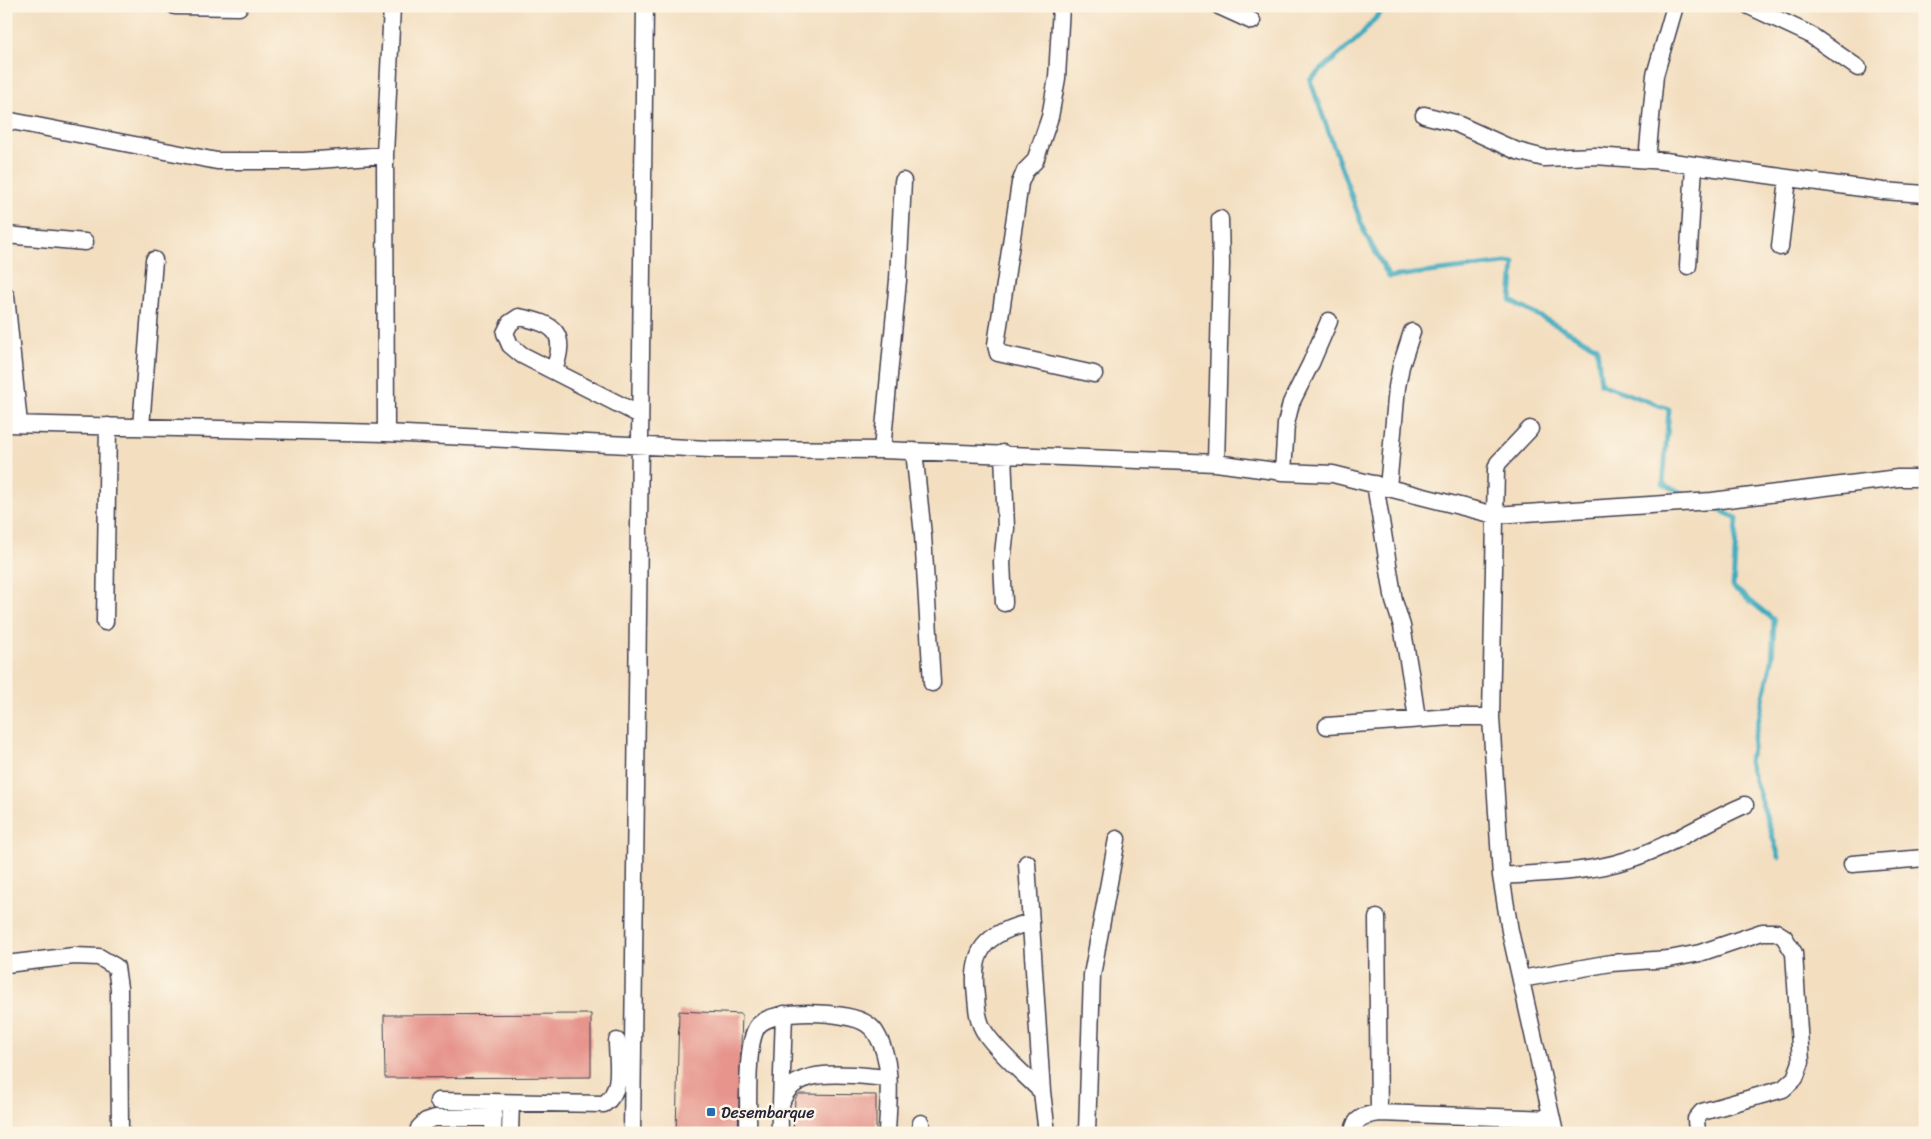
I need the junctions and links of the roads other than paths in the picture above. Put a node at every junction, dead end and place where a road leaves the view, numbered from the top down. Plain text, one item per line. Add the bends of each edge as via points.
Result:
1 (175, 6) edge
2 (392, 6) edge
3 (645, 6) edge
4 (1062, 6) edge
5 (1220, 6) edge
6 (1675, 6) edge
7 (1749, 6) edge
8 (239, 7) edge
9 (1252, 21) dead end
10 (1858, 68) dead end
11 (1424, 115) dead end
12 (6, 120) edge
13 (385, 155) junction
14 (1647, 160) junction
15 (1694, 166) junction
16 (1788, 179) junction
17 (903, 181) dead end
18 (1925, 194) edge
19 (1220, 219) dead end
20 (6, 234) edge
21 (85, 242) dead end
22 (1780, 247) dead end
23 (154, 260) dead end
24 (1688, 266) dead end
25 (6, 296) edge
26 (1329, 321) dead end
27 (1412, 332) dead end
28 (554, 370) dead end
29 (1094, 374) dead end
30 (640, 415) junction
31 (13, 424) edge
32 (108, 426) junction
33 (140, 427) junction
34 (1530, 428) dead end
35 (386, 433) junction
36 (639, 445) junction
37 (882, 450) junction
38 (914, 451) junction
39 (1003, 453) junction
40 (1216, 463) junction
41 (1283, 472) junction
42 (1925, 478) edge
43 (1382, 486) junction
44 (1495, 515) junction
45 (1004, 603) dead end
46 (105, 622) dead end
47 (932, 683) dead end
48 (1491, 716) junction
49 (1416, 719) junction
50 (1327, 726) dead end
51 (1745, 805) dead end
52 (1118, 839) dead end
53 (1925, 858) edge
54 (1027, 863) dead end
55 (1852, 864) dead end
56 (1501, 876) junction
57 (1377, 918) dead end
58 (1031, 922) junction
59 (6, 964) edge
60 (1521, 979) junction
61 (784, 1014) junction
62 (617, 1041) dead end
63 (888, 1078) junction
64 (1042, 1092) junction
65 (438, 1101) dead end
66 (511, 1102) junction
67 (781, 1104) junction
68 (1379, 1113) junction
69 (493, 1118) edge
70 (1553, 1126) edge
71 (120, 1133) edge
72 (418, 1133) edge
73 (510, 1133) edge
74 (632, 1133) edge
75 (748, 1133) edge
76 (780, 1133) edge
77 (887, 1133) edge
78 (1048, 1133) edge
79 (1087, 1133) edge
80 (1354, 1133) edge
81 (1697, 1133) edge

1 - 8 street
2 - 13 street
3 - 30 street
4 - 29 street via 1057,78 1050,117 1035,161 1020,183 996,345 998,354
5 - 9 street
6 - 14 street via 1655,75
7 - 10 street via 1809,34
11 - 14 street via 1455,123 1517,151 1544,158 1595,156
12 - 13 street via 217,160 304,161
13 - 35 street
14 - 15 street
15 - 16 street
15 - 24 street
16 - 18 street
16 - 22 street
17 - 37 street via 898,280
19 - 40 street
20 - 21 street
23 - 33 street
25 - 31 street
26 - 41 street via 1291,403 1286,424
27 - 43 street via 1401,366
28 - 30 street
30 - 36 street
31 - 32 street
32 - 33 street
32 - 46 street
33 - 35 street
34 - 44 street via 1498,463
35 - 36 street
36 - 37 street via 709,449
36 - 74 street
37 - 38 street
38 - 39 street
38 - 47 street
39 - 40 street
39 - 45 street
40 - 41 street
41 - 43 street via 1333,474
42 - 44 street via 1880,480 1712,500
43 - 44 street
43 - 49 street via 1394,601 1412,678
44 - 48 street
48 - 49 street
48 - 56 street
49 - 50 street
51 - 56 street via 1713,818 1653,851 1625,861 1575,870
52 - 79 street via 1092,975
53 - 55 street
54 - 58 street
56 - 60 street
57 - 68 street
58 - 64 street
58 - 64 street via 1006,929 987,942 973,974 978,1018 986,1034
59 - 71 street via 74,956 99,957 116,967
60 - 70 street
60 - 81 street via 1611,963 1700,954 1762,932 1776,932 1784,937 1794,953 1802,1062 1795,1078 1783,1089 1702,1112 1696,1120
61 - 63 street via 841,1016 866,1023 882,1044
61 - 67 street
61 - 75 street via 768,1018 758,1025 754,1034
62 - 66 street via 617,1090 604,1104
63 - 67 street via 827,1073 803,1080 789,1090
63 - 77 street
64 - 78 street
65 - 69 street
66 - 69 street
66 - 73 street
67 - 76 street
68 - 70 street
68 - 80 street via 1362,1116 1354,1127
69 - 72 street via 435,1118 426,1121

